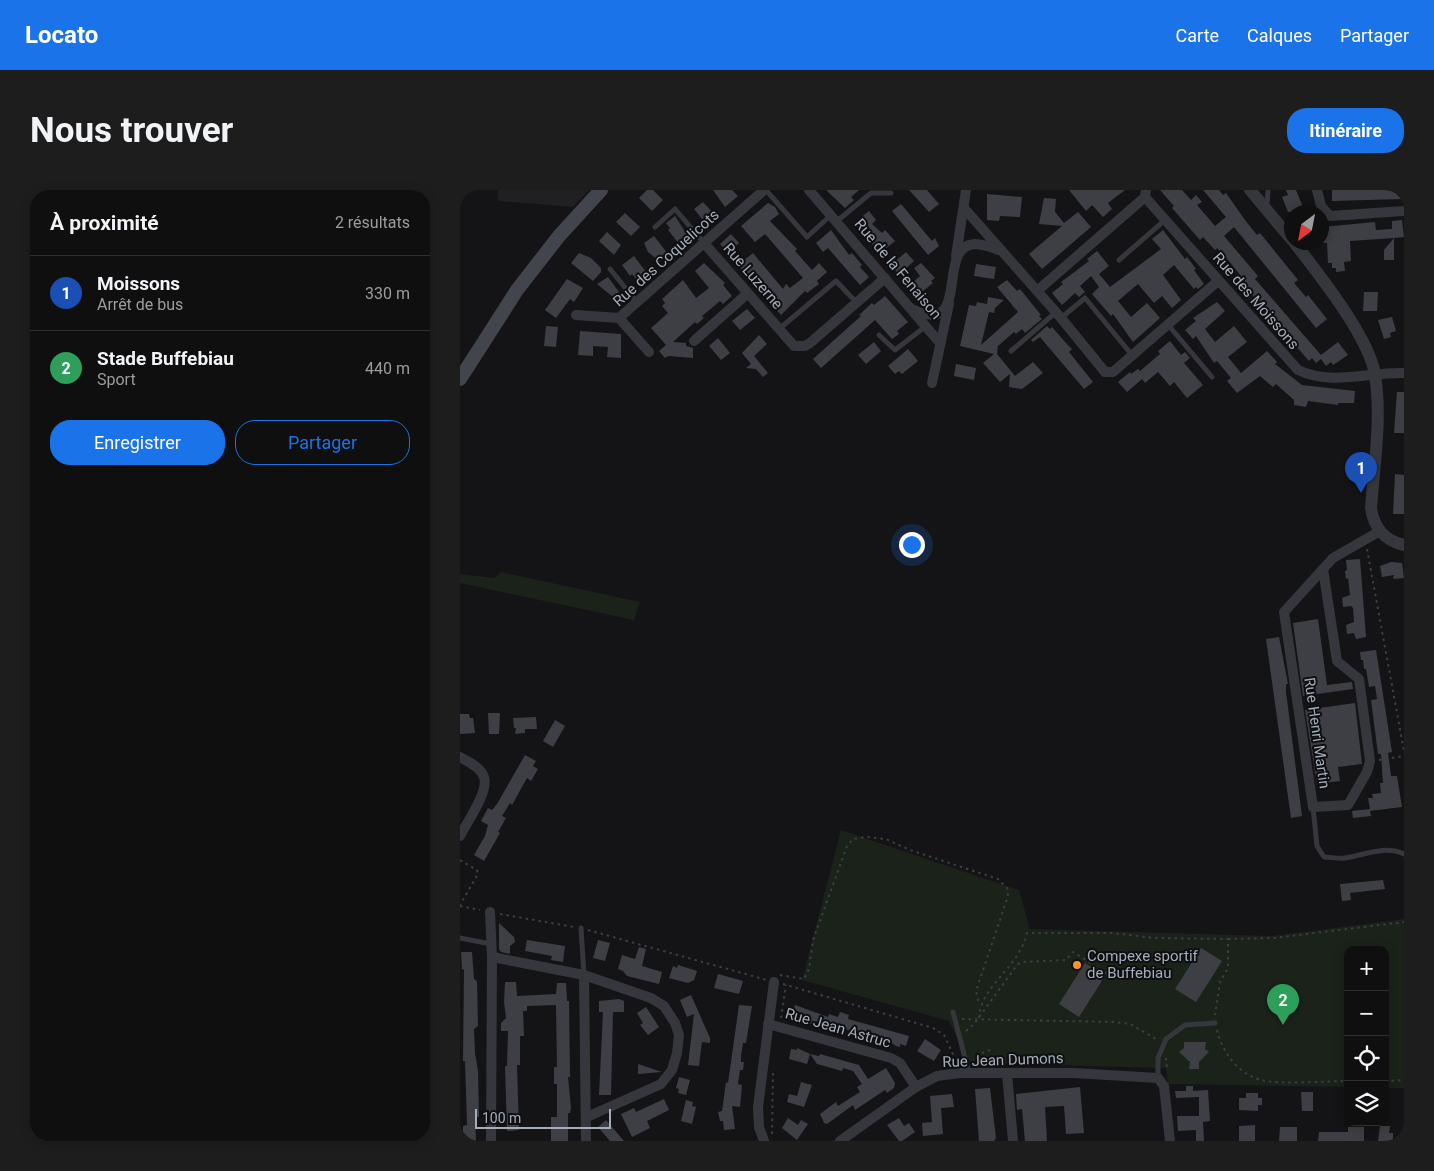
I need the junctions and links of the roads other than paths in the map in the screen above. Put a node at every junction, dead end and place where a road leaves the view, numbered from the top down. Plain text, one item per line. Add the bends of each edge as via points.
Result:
1 (601, 190) edge
2 (765, 190) edge
3 (809, 190) edge
4 (966, 190) edge
5 (1250, 190) edge
6 (1260, 190) edge
7 (1268, 190) edge
8 (1318, 190) edge
9 (891, 193) dead end
10 (1145, 194) edge
11 (1264, 207) junction
12 (964, 208) junction
13 (1404, 211) edge
14 (834, 218) junction
15 (1165, 220) junction
16 (655, 227) dead end
17 (1284, 230) edge
18 (704, 243) junction
19 (1300, 250) edge
20 (1002, 251) junction
21 (956, 256) junction
22 (1119, 260) dead end
23 (610, 269) dead end
24 (885, 278) junction
25 (1218, 282) junction
26 (1037, 291) junction
27 (747, 294) junction
28 (950, 300) junction
29 (636, 301) junction
30 (856, 302) junction
31 (912, 309) junction
32 (576, 315) dead end
33 (1058, 316) junction
34 (619, 318) junction
35 (927, 326) junction
36 (1168, 326) junction
37 (779, 329) junction
38 (879, 335) dead end
39 (694, 341) dead end
40 (940, 343) junction
41 (1011, 351) dead end
42 (648, 352) dead end
43 (1132, 355) junction
44 (1375, 373) junction
45 (1404, 373) edge
46 (1212, 377) dead end
47 (460, 379) edge
48 (932, 383) dead end
49 (1380, 531) junction
50 (1404, 545) edge
51 (1323, 569) junction
52 (460, 758) edge
53 (1312, 807) junction
54 (460, 836) edge
55 (1404, 854) edge
56 (490, 912) road end
57 (581, 928) road end
58 (460, 938) edge
59 (491, 944) junction
60 (492, 957) junction
61 (584, 975) junction
62 (774, 982) road end
63 (953, 1012) dead end
64 (1215, 1022) road end
65 (768, 1024) junction
66 (969, 1073) junction
67 (1007, 1074) junction
68 (1158, 1078) junction
69 (916, 1087) junction
70 (587, 1117) junction
71 (491, 1141) edge
72 (586, 1141) edge
73 (764, 1141) edge
74 (840, 1141) edge
75 (1013, 1141) edge
76 (1170, 1141) edge

1 - 47 main road via 559,236 517,290
2 - 14 lane, Rue de la Fenaison via 807,237
2 - 18 street, Rue des Coquelicots
3 - 14 street, Rue de la Fenaison
4 - 12 street
5 - 11 street
6 - 11 street
7 - 11 lane
8 - 13 street via 1321,206 1330,216
9 - 14 lane via 871,193
10 - 15 street, Rue des Moissons
10 - 26 street
11 - 17 street
12 - 20 street
12 - 21 street
14 - 24 street, Rue de la Fenaison
15 - 22 lane
15 - 25 street, Rue des Moissons
16 - 18 lane via 675,208
18 - 27 street, Rue Luzerne
18 - 29 street, Rue des Coquelicots
19 - 44 street via 1351,321
20 - 21 street via 973,244
20 - 26 street
21 - 28 street
23 - 29 lane
24 - 30 street, Rue Luzerne
24 - 31 street, Rue de la Fenaison
25 - 36 street
25 - 44 street, Rue des Moissons via 1298,370 1323,378
26 - 33 street
27 - 37 street, Rue Luzerne
27 - 39 street
28 - 31 street via 944,309 933,314
28 - 40 street
29 - 34 street, Rue des Coquelicots
30 - 37 street, Rue Luzerne via 805,346 794,346
30 - 37 lane, Rue Luzerne via 836,281
31 - 35 street, Rue de la Fenaison
32 - 34 street
33 - 41 lane
33 - 43 lane via 1085,298
33 - 43 street via 1105,372 1113,372
34 - 42 street, Rue des Coquelicots
35 - 38 lane via 894,350
35 - 40 street, Rue de la Fenaison
36 - 43 street
36 - 46 lane
40 - 48 street
44 - 45 street, Rue des Moissons
44 - 49 street via 1377,405 1371,508 1373,521
49 - 50 street
49 - 51 street, Rue Henri Martin via 1333,558
51 - 53 street, Rue Henri Martin via 1284,612
51 - 53 street, Rue Henri Martin via 1337,661 1359,679 1370,761 1348,805
52 - 54 street via 477,766 484,777 484,792
53 - 55 lane via 1317,846 1324,857 1342,859 1383,850
56 - 59 street
57 - 61 lane
58 - 59 lane
59 - 60 street
60 - 61 street
60 - 71 street
61 - 70 street
61 - 70 street via 651,998 664,1006 675,1022 679,1036 672,1070 661,1084
62 - 65 street
63 - 66 lane
64 - 68 lane via 1185,1025 1166,1039 1158,1058
65 - 69 street, Rue Jean Astruc via 891,1058 900,1063
65 - 73 street via 758,1107
66 - 67 street, Rue Jean Dumons
66 - 69 street, Rue Jean Dumons via 937,1076
67 - 68 street, Rue Jean Dumons via 1074,1073
67 - 75 street
68 - 76 street via 1164,1086
69 - 74 street, Rue Jean Dumons
70 - 72 street

